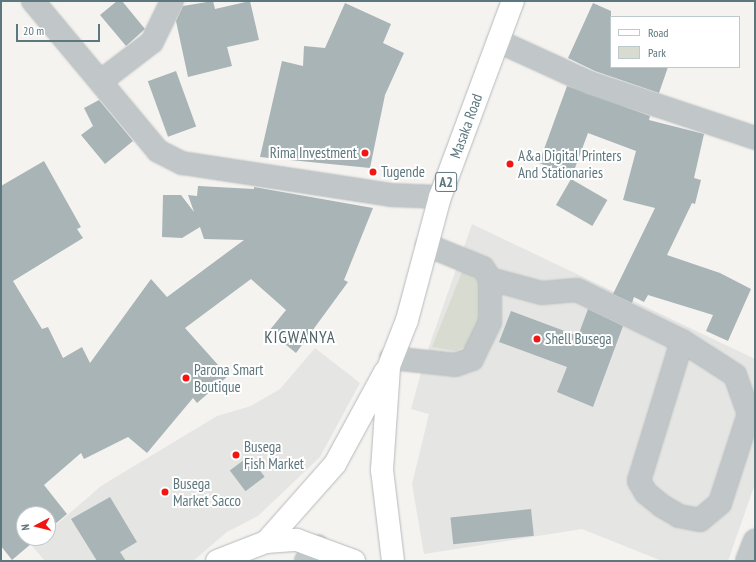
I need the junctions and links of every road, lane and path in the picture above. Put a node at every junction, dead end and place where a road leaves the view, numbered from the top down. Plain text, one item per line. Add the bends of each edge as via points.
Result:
1 (33, 1) edge
2 (172, 1) edge
3 (512, 1) edge
4 (498, 42) junction
5 (102, 81) junction
6 (755, 138) edge
7 (440, 196) junction
8 (427, 245) junction
9 (490, 279) junction
10 (682, 341) junction
11 (390, 362) junction
12 (755, 540) edge
13 (266, 542) junction
14 (312, 554) edge
15 (217, 561) edge
16 (354, 561) edge
17 (393, 561) edge
18 (747, 561) edge

1 - 5 street
2 - 5 street via 152,42
3 - 4 main road, Masaka Road / A2
4 - 6 street via 590,83
4 - 7 main road, Masaka Road / A2
5 - 7 street via 158,151 182,162 391,196
7 - 8 main road, Masaka Road / A2
8 - 9 street via 483,268
8 - 11 main road, Masaka Road / A2 via 406,320
9 - 10 street via 542,293 577,290
9 - 11 street via 490,322 472,359 455,366
10 - 10 street via 638,480 646,493 662,506 679,516 700,520 720,503 749,414 735,375
11 - 13 main road, A2 via 334,464
11 - 17 main road, A2 via 382,470
12 - 18 street
13 - 14 main road, A2 via 297,540
13 - 15 main road, A2
14 - 16 main road, A2

